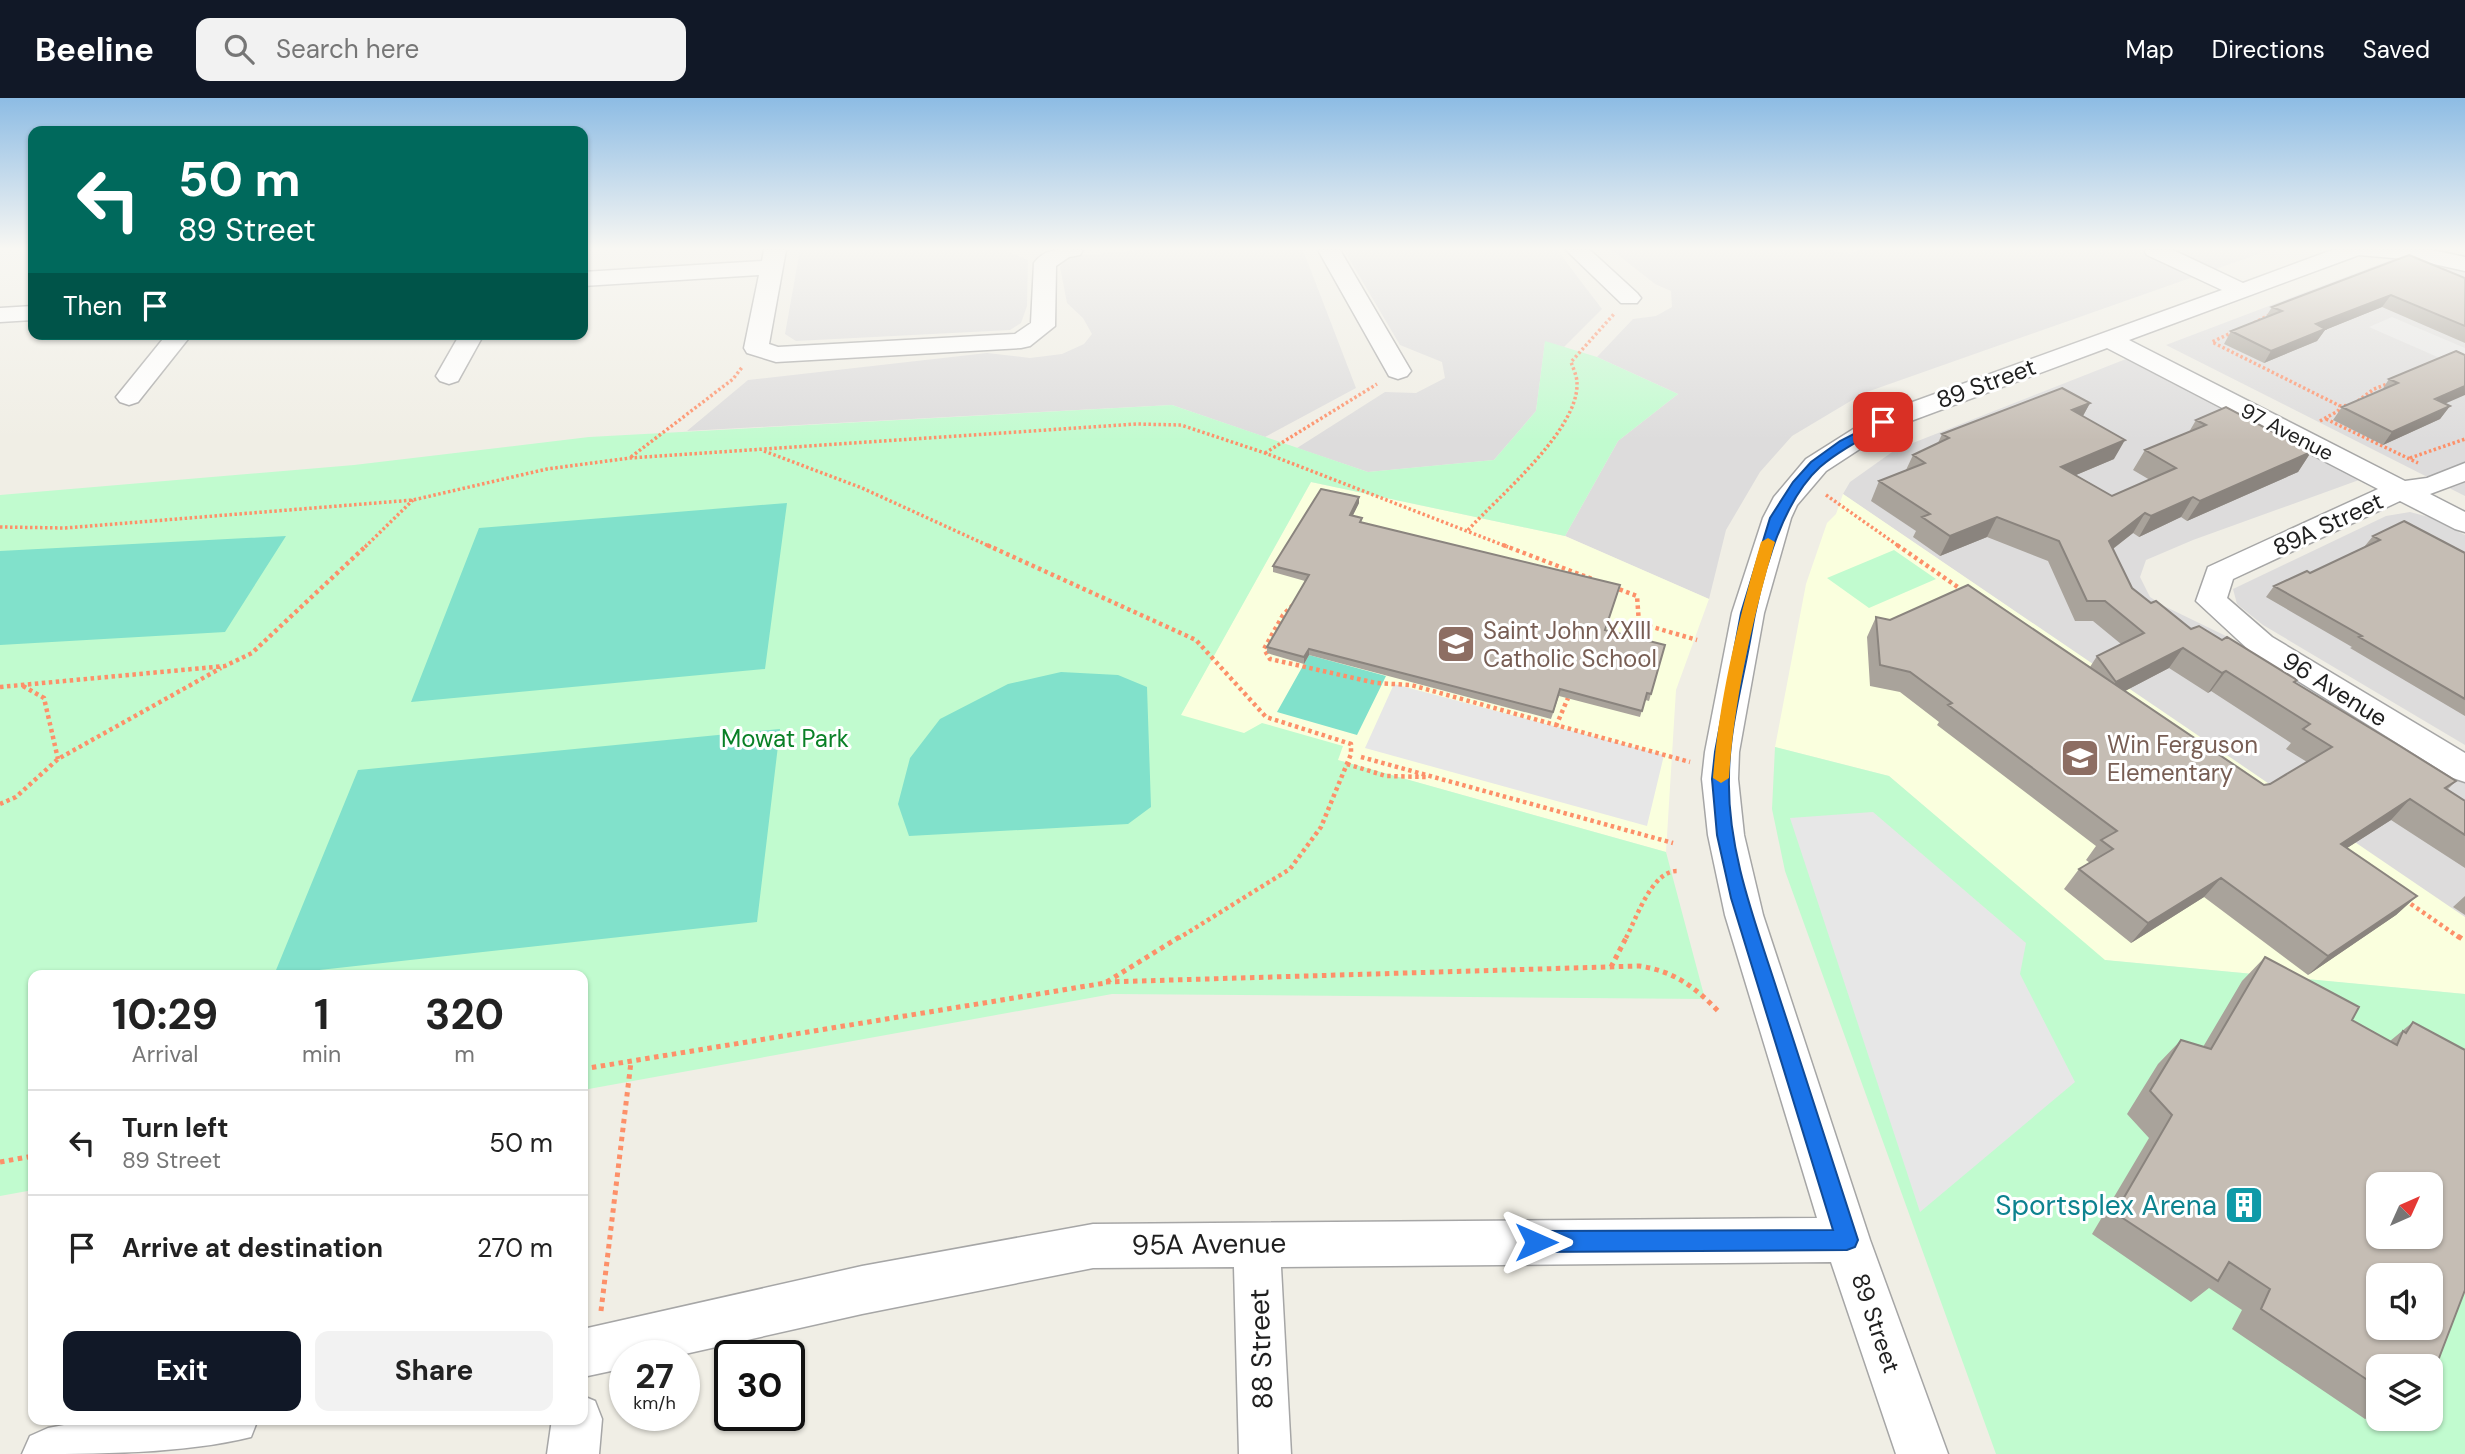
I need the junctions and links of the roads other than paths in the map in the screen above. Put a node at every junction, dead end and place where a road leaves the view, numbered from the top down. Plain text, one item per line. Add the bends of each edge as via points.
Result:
1 (28, 313) edge
2 (763, 313) edge
3 (1043, 313) edge
4 (1365, 313) edge
5 (2182, 313) edge
6 (0, 315) edge
7 (2108, 339) junction
8 (175, 340) edge
9 (469, 340) edge
10 (1398, 371) road end
11 (449, 376) dead end
12 (129, 397) dead end
13 (2465, 471) edge
14 (2400, 490) junction
15 (2465, 523) edge
16 (2211, 601) joint
17 (2465, 769) edge
18 (1847, 1240) junction
19 (1257, 1243) junction
20 (588, 1357) edge
21 (201, 1425) edge
22 (576, 1425) edge
23 (48, 1454) edge
24 (573, 1454) edge
25 (1265, 1454) edge
26 (1922, 1454) edge

1 - 6 street
2 - 3 street via 756,348 776,355 1021,341 1043,326
4 - 10 street
5 - 7 street, 89 Street
7 - 14 street, 97 Avenue
7 - 18 street, 89 Street via 1901,414 1829,454 1802,480 1780,511 1759,571 1721,771 1726,835 1738,893
8 - 12 street
9 - 11 street
13 - 14 street, 89A Street via 2434,485
14 - 15 street, 97 Avenue
14 - 16 street, 89A Street via 2219,574
16 - 17 street, 96 Avenue via 2261,643
18 - 19 street, 95A Avenue
18 - 26 street, 89 Street
19 - 20 street, 95A Avenue via 1093,1246 862,1290
19 - 25 street, 88 Street
21 - 23 street
22 - 24 street

